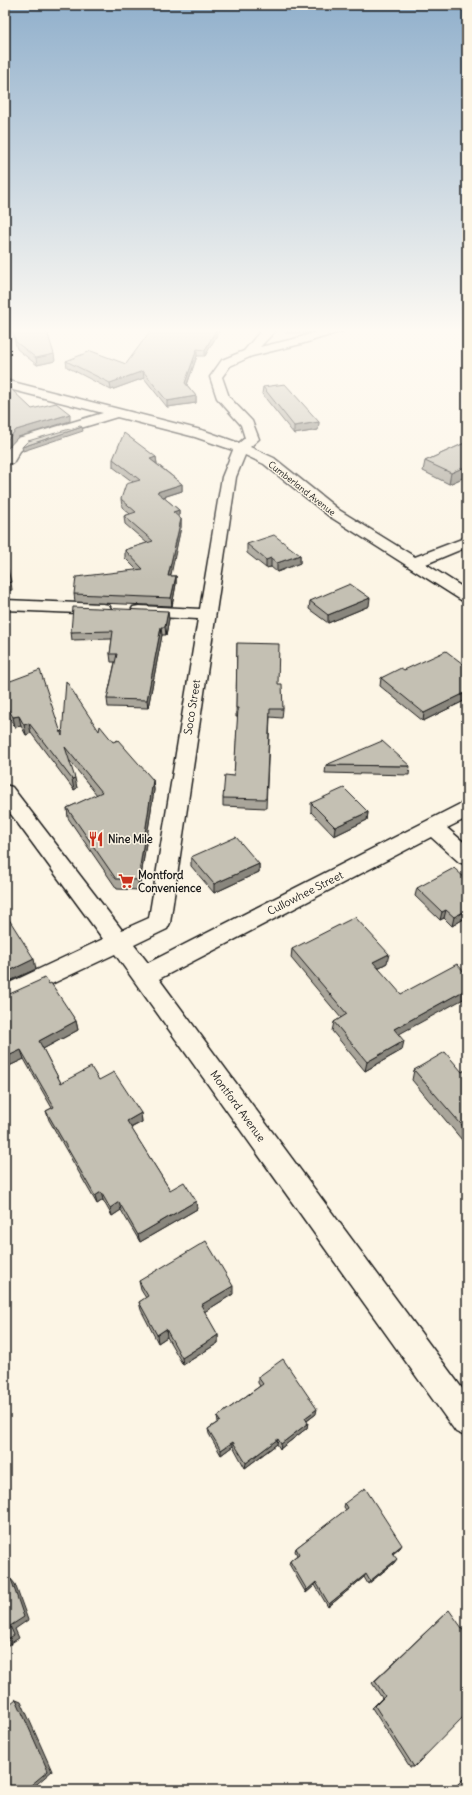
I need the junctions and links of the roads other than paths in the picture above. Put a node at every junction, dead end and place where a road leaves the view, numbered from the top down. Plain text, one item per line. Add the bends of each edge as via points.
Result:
1 (111, 412) edge
2 (236, 412) edge
3 (116, 413) junction
4 (240, 448) junction
5 (8, 460) dead end
6 (467, 542) edge
7 (413, 564) junction
8 (467, 597) edge
9 (5, 606) edge
10 (206, 614) junction
11 (5, 792) edge
12 (467, 809) edge
13 (433, 827) junction
14 (467, 858) edge
15 (118, 943) junction
16 (144, 976) junction
17 (5, 996) edge
18 (467, 1421) edge

1 - 3 street, Cumberland Avenue
2 - 4 street, Soco Street via 247,424 252,439
3 - 4 street, Cumberland Avenue via 200,434
3 - 5 street via 23,441 14,449
4 - 7 street, Cumberland Avenue via 269,461 334,513
4 - 10 street, Soco Street via 228,477
6 - 7 street
7 - 8 street, Cumberland Avenue
9 - 10 street
10 - 15 street, Soco Street via 159,923
11 - 15 street, Montford Avenue
12 - 13 street, Cullowhee Street
13 - 14 street
13 - 16 street, Cullowhee Street
15 - 16 street, Montford Avenue
15 - 17 street
16 - 18 street, Montford Avenue

